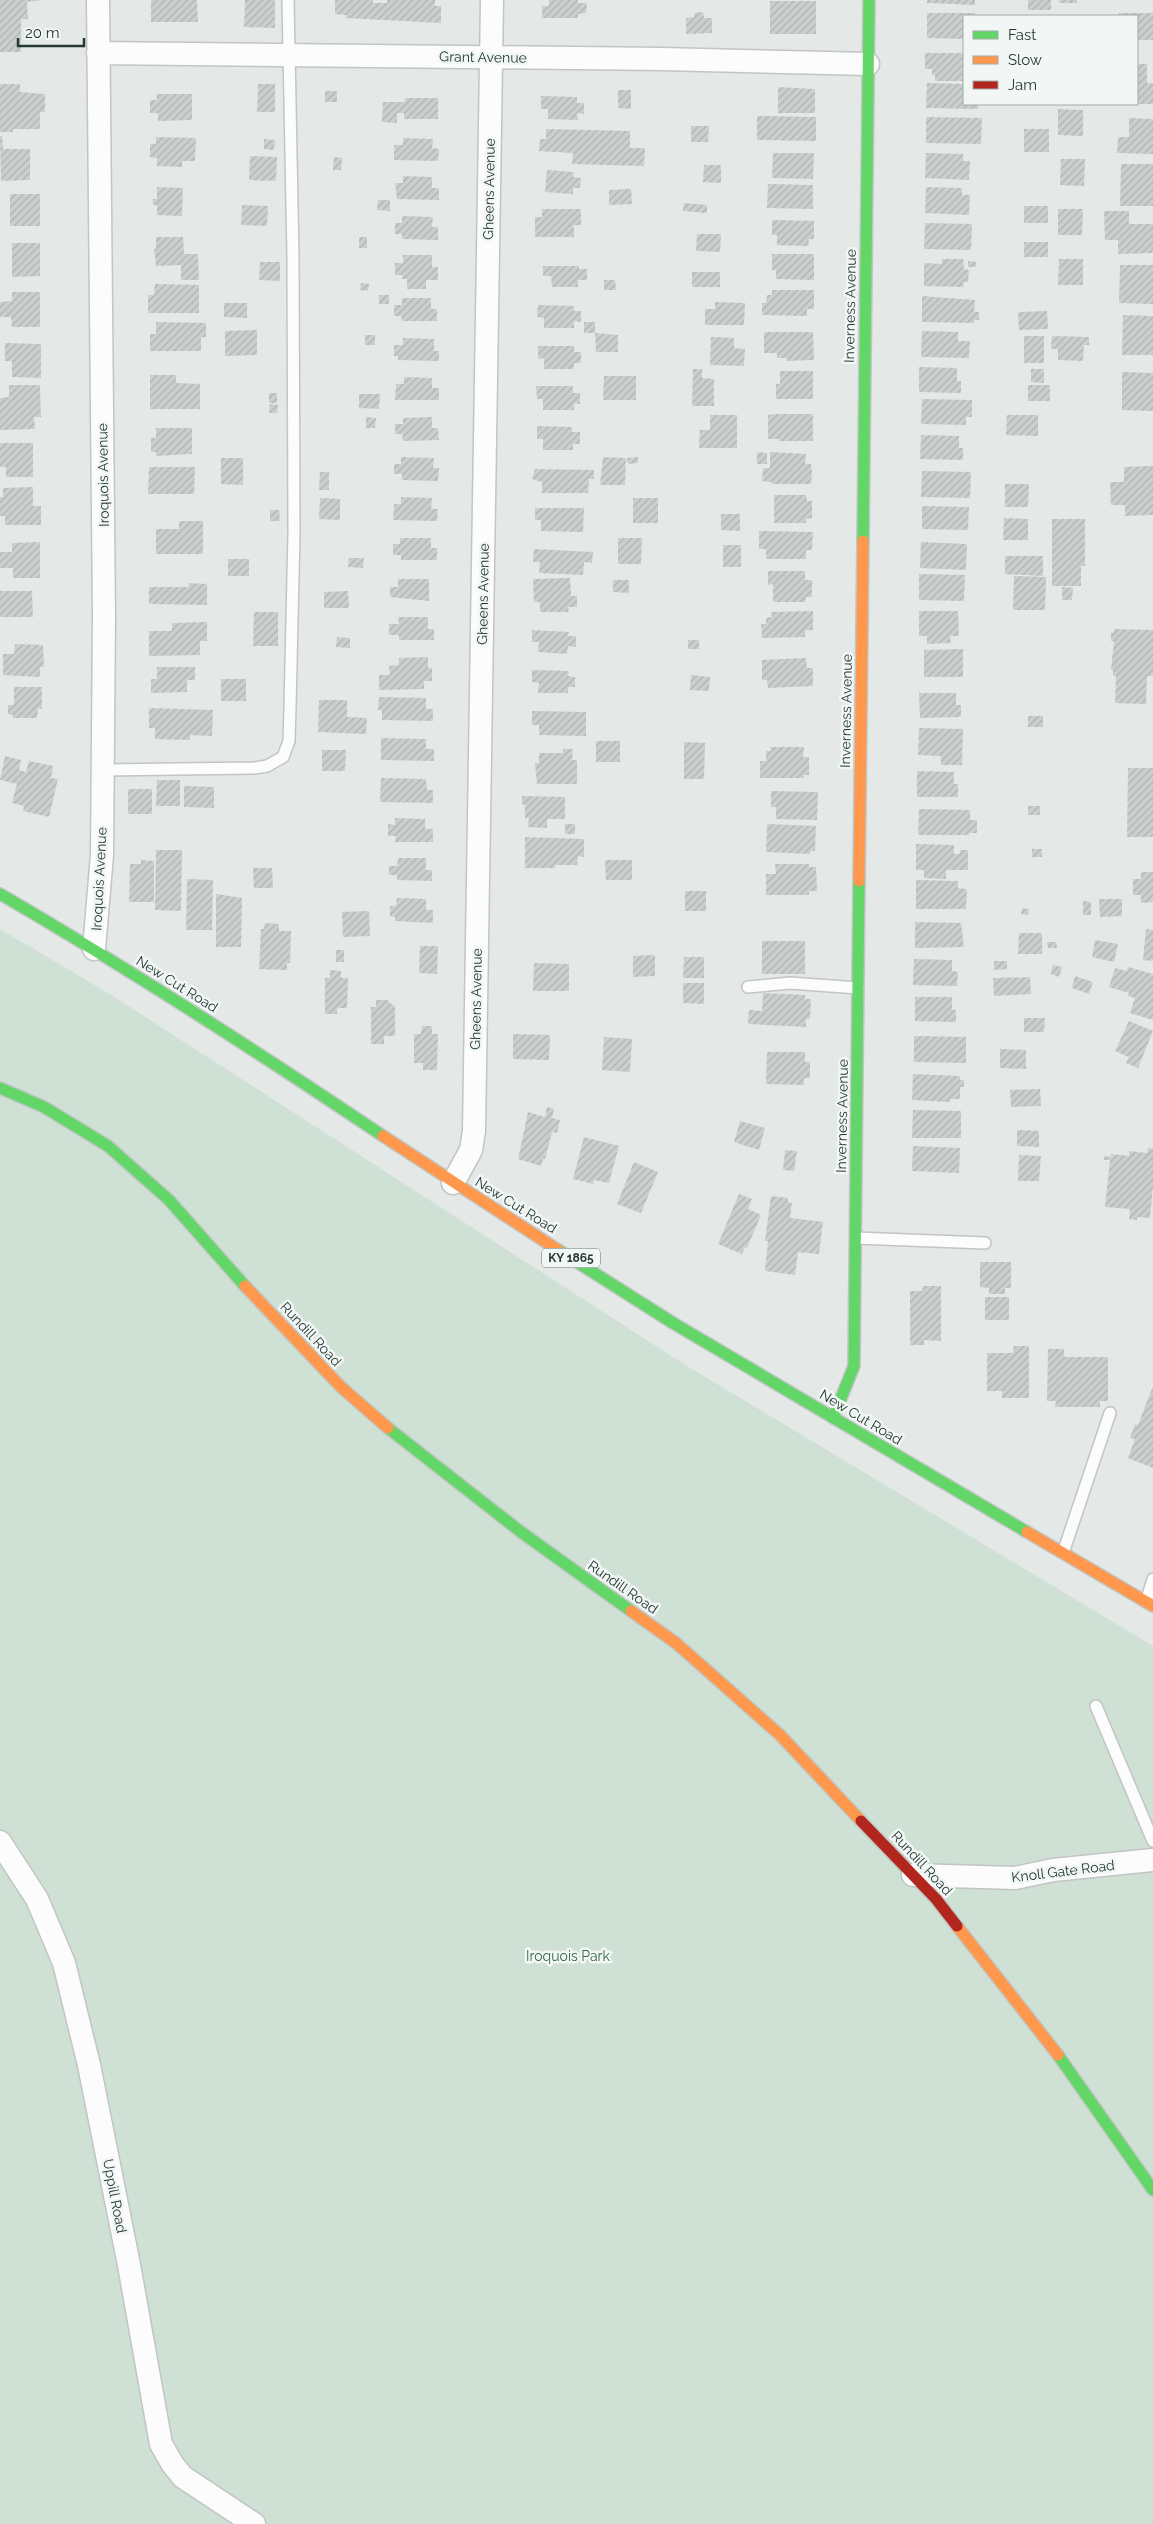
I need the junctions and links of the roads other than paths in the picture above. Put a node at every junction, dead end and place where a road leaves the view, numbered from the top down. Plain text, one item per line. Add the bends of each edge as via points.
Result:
1 (98, 0) edge
2 (288, 0) edge
3 (492, 0) edge
4 (869, 0) edge
5 (98, 54) junction
6 (290, 55) junction
7 (492, 57) junction
8 (868, 64) junction
9 (102, 770) junction
10 (0, 894) edge
11 (94, 949) junction
12 (748, 986) dead end
13 (858, 988) junction
14 (0, 1088) edge
15 (453, 1183) junction
16 (856, 1238) junction
17 (985, 1243) dead end
18 (1110, 1413) dead end
19 (833, 1418) junction
20 (1063, 1553) junction
21 (1153, 1579) edge
22 (1150, 1604) edge
23 (1096, 1706) dead end
24 (1153, 1841) edge
25 (0, 1842) edge
26 (1153, 1860) edge
27 (913, 1875) junction
28 (1153, 2190) edge
29 (254, 2524) edge

1 - 5 street, Iroquois Avenue
2 - 6 lane
3 - 7 street, Gheens Avenue
4 - 8 street, Inverness Avenue
5 - 6 street, Grant Avenue
5 - 9 street, Iroquois Avenue via 104,617
6 - 7 street, Grant Avenue
6 - 9 lane via 294,533 287,750 276,762 254,768
7 - 8 street, Grant Avenue
7 - 15 street, Gheens Avenue via 474,1131 471,1150
8 - 13 street, Inverness Avenue
9 - 11 street, Iroquois Avenue via 102,855
10 - 11 street, New Cut Road / KY 1865
11 - 15 street, New Cut Road / KY 1865 via 268,1059
12 - 13 lane via 790,983
13 - 16 street, Inverness Avenue
14 - 27 street, Rundill Road via 44,1107 108,1146 176,1207 276,1320 368,1412 521,1532 676,1643 738,1695 813,1768
15 - 19 street, New Cut Road / KY 1865 via 673,1323
16 - 17 lane
16 - 19 street, Inverness Avenue via 854,1366
18 - 20 lane
19 - 20 street, New Cut Road / KY 1865
20 - 22 street, New Cut Road / KY 1865
21 - 22 lane
23 - 24 lane
25 - 29 street, Uppill Road via 37,1899 64,1963 89,2064 126,2246 161,2444 183,2477
26 - 27 street, Knoll Gate Road via 1053,1870 1015,1878
27 - 28 street, Rundill Road via 1045,2037

